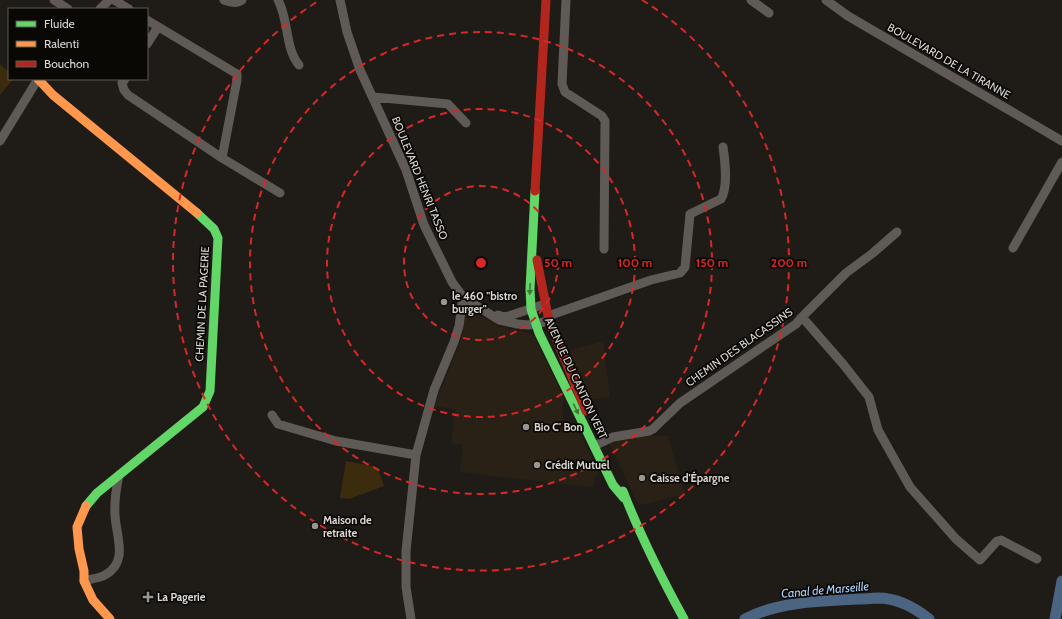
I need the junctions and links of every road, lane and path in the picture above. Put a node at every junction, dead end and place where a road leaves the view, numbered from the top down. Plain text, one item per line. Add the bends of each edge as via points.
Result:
1 (54, 0) edge
2 (109, 0) edge
3 (114, 0) edge
4 (224, 0) edge
5 (242, 0) edge
6 (278, 0) edge
7 (340, 0) edge
8 (546, 0) edge
9 (566, 0) edge
10 (751, 0) edge
11 (826, 0) edge
12 (66, 8) edge
13 (101, 8) edge
14 (126, 8) edge
15 (769, 13) dead end
16 (148, 21) edge
17 (158, 27) junction
18 (148, 42) edge
19 (299, 65) dead end
20 (37, 80) edge
21 (39, 80) edge
22 (124, 80) edge
23 (373, 97) junction
24 (466, 124) dead end
25 (0, 141) edge
26 (1062, 141) edge
27 (723, 147) dead end
28 (222, 158) junction
29 (1062, 162) edge
30 (280, 193) dead end
31 (897, 232) dead end
32 (534, 236) junction
33 (1013, 248) dead end
34 (604, 249) dead end
35 (463, 297) junction
36 (544, 304) junction
37 (480, 309) junction
38 (531, 309) junction
39 (802, 317) junction
40 (548, 319) junction
41 (536, 324) junction
42 (272, 415) dead end
43 (597, 444) junction
44 (416, 455) junction
45 (119, 475) junction
46 (1037, 559) dead end
47 (84, 581) junction
48 (110, 619) edge
49 (411, 619) edge
50 (684, 619) edge

1 - 12 street
2 - 13 street
3 - 14 street
4 - 5 street via 234,3
6 - 19 street via 283,9 291,49
7 - 23 street, BOULEVARD HENRI TASSO via 347,32 360,70
8 - 32 street, AVENUE DU CANTON VERT
9 - 34 street via 562,84 566,92 602,116 605,122
10 - 15 street
11 - 26 street, BOULEVARD DE LA TIRANNE via 868,28
16 - 17 street
17 - 18 street
17 - 28 street via 237,74
20 - 25 street
21 - 45 street, CHEMIN DE LA PAGERIE via 53,95 208,222 218,238 208,400 203,407
22 - 28 street via 122,83 128,95
23 - 24 street via 448,104
23 - 35 street, BOULEVARD HENRI TASSO via 406,170 424,225 452,282
27 - 40 street, BOULEVARD HENRI TASSO via 726,164 724,195 721,199 690,214 685,267 680,273 651,280
28 - 30 street
29 - 33 street
31 - 39 street via 846,273
32 - 36 street, AVENUE DU CANTON VERT
32 -> 38 street, AVENUE DU CANTON VERT
35 - 37 street, BOULEVARD HENRI TASSO
35 - 44 street via 459,326 434,390
36 - 38 street, BOULEVARD HENRI TASSO
36 - 40 street, AVENUE DU CANTON VERT
37 - 38 street, BOULEVARD HENRI TASSO via 504,317
37 - 41 street, BOULEVARD HENRI TASSO via 499,320 517,324
38 - 41 street, AVENUE DU CANTON VERT
39 - 43 street, CHEMIN DES BLACASSINS via 796,324 680,403 653,429 612,437
39 - 46 street, CHEMIN DES BLACASSINS via 869,397 878,430 910,487 956,538 980,560 1001,540
40 - 41 street, BOULEVARD HENRI TASSO
40 - 43 street, AVENUE DU CANTON VERT via 586,410
41 -> 43 street, AVENUE DU CANTON VERT
42 - 44 street via 278,424 336,441
43 - 50 street, AVENUE DU CANTON VERT via 621,484 624,498
44 - 49 street via 406,551 406,587
45 - 47 street, CHEMIN DE LA PAGERIE via 86,506 77,527
45 - 47 street via 114,500 120,554 112,570 104,576
47 - 48 street, CHEMIN DE LA PAGERIE via 93,600

